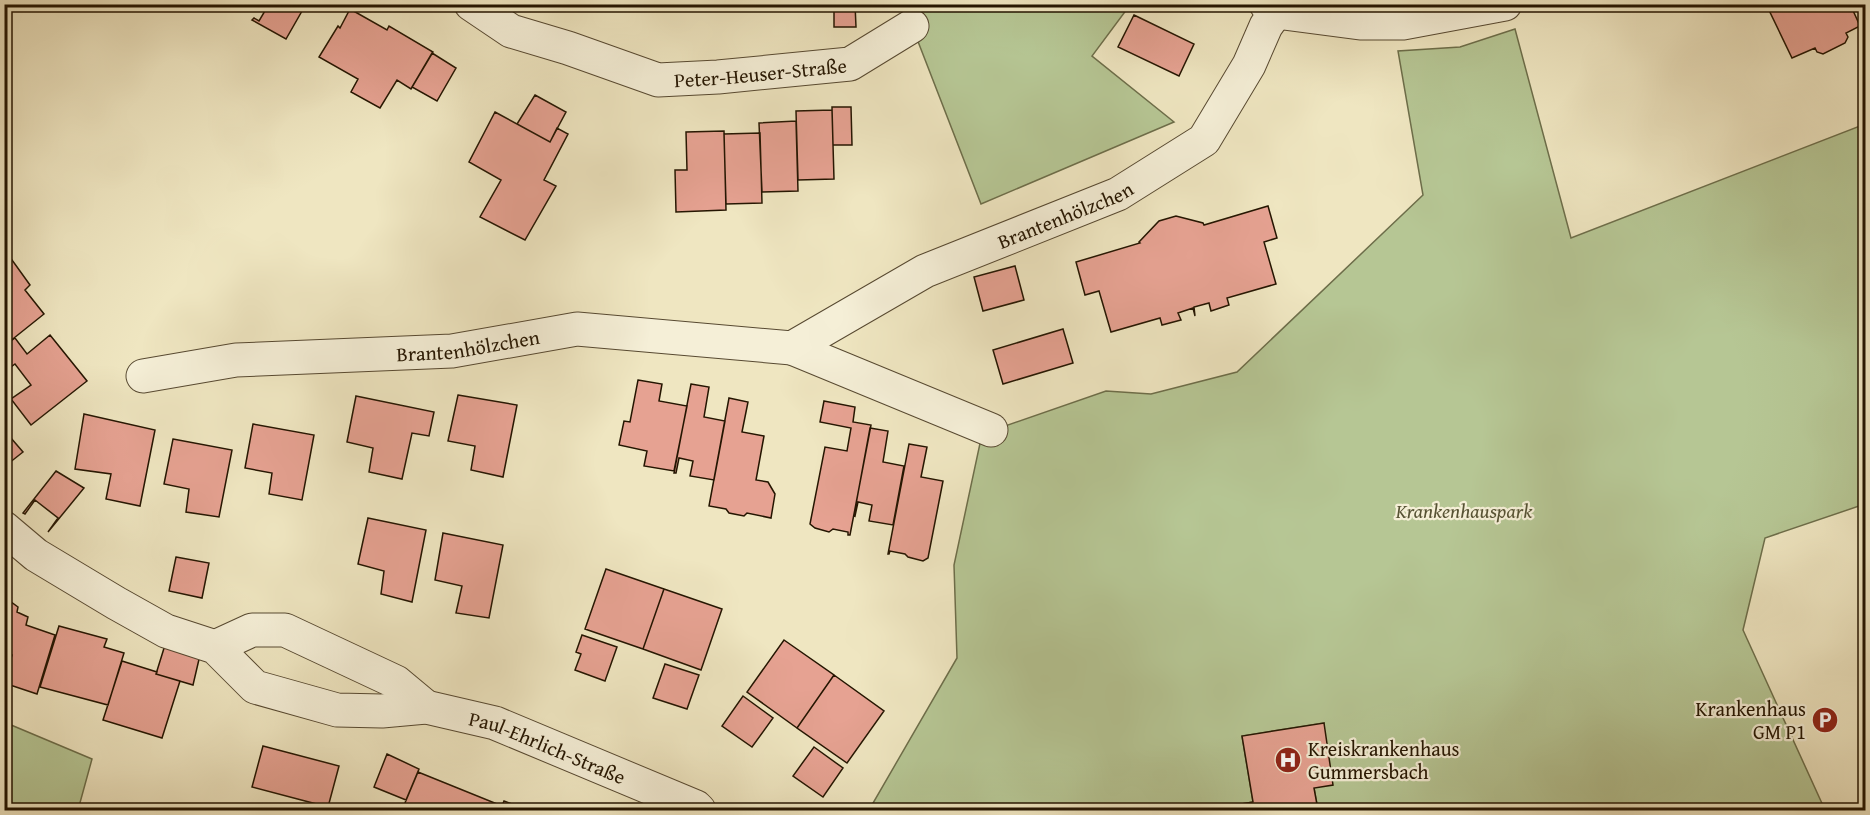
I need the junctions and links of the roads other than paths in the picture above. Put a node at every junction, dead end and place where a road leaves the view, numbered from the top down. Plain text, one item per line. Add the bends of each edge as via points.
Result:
1 (471, 4) edge
2 (1505, 4) edge
3 (1271, 8) edge
4 (912, 26) dead end
5 (792, 348) junction
6 (143, 376) dead end
7 (991, 430) dead end
8 (4, 528) edge
9 (215, 647) junction
10 (426, 707) junction
11 (699, 810) edge

1 - 4 street, Peter-Heuser-Straße via 511,31 658,80 850,64
2 - 3 street via 1404,23 1360,23
3 - 5 street, Brantenhölzchen via 1249,65 1204,140 1118,194 925,271
5 - 6 street, Brantenhölzchen via 577,329 452,351 236,360
5 - 7 street, Brantenhölzchen
8 - 9 street, Paul-Ehrlich-Straße via 36,555 156,626
9 - 10 street, Paul-Ehrlich-Straße via 255,687 337,710
9 - 10 street, Paul-Ehrlich-Straße via 252,630 285,630 396,682
10 - 11 street, Paul-Ehrlich-Straße via 495,723

